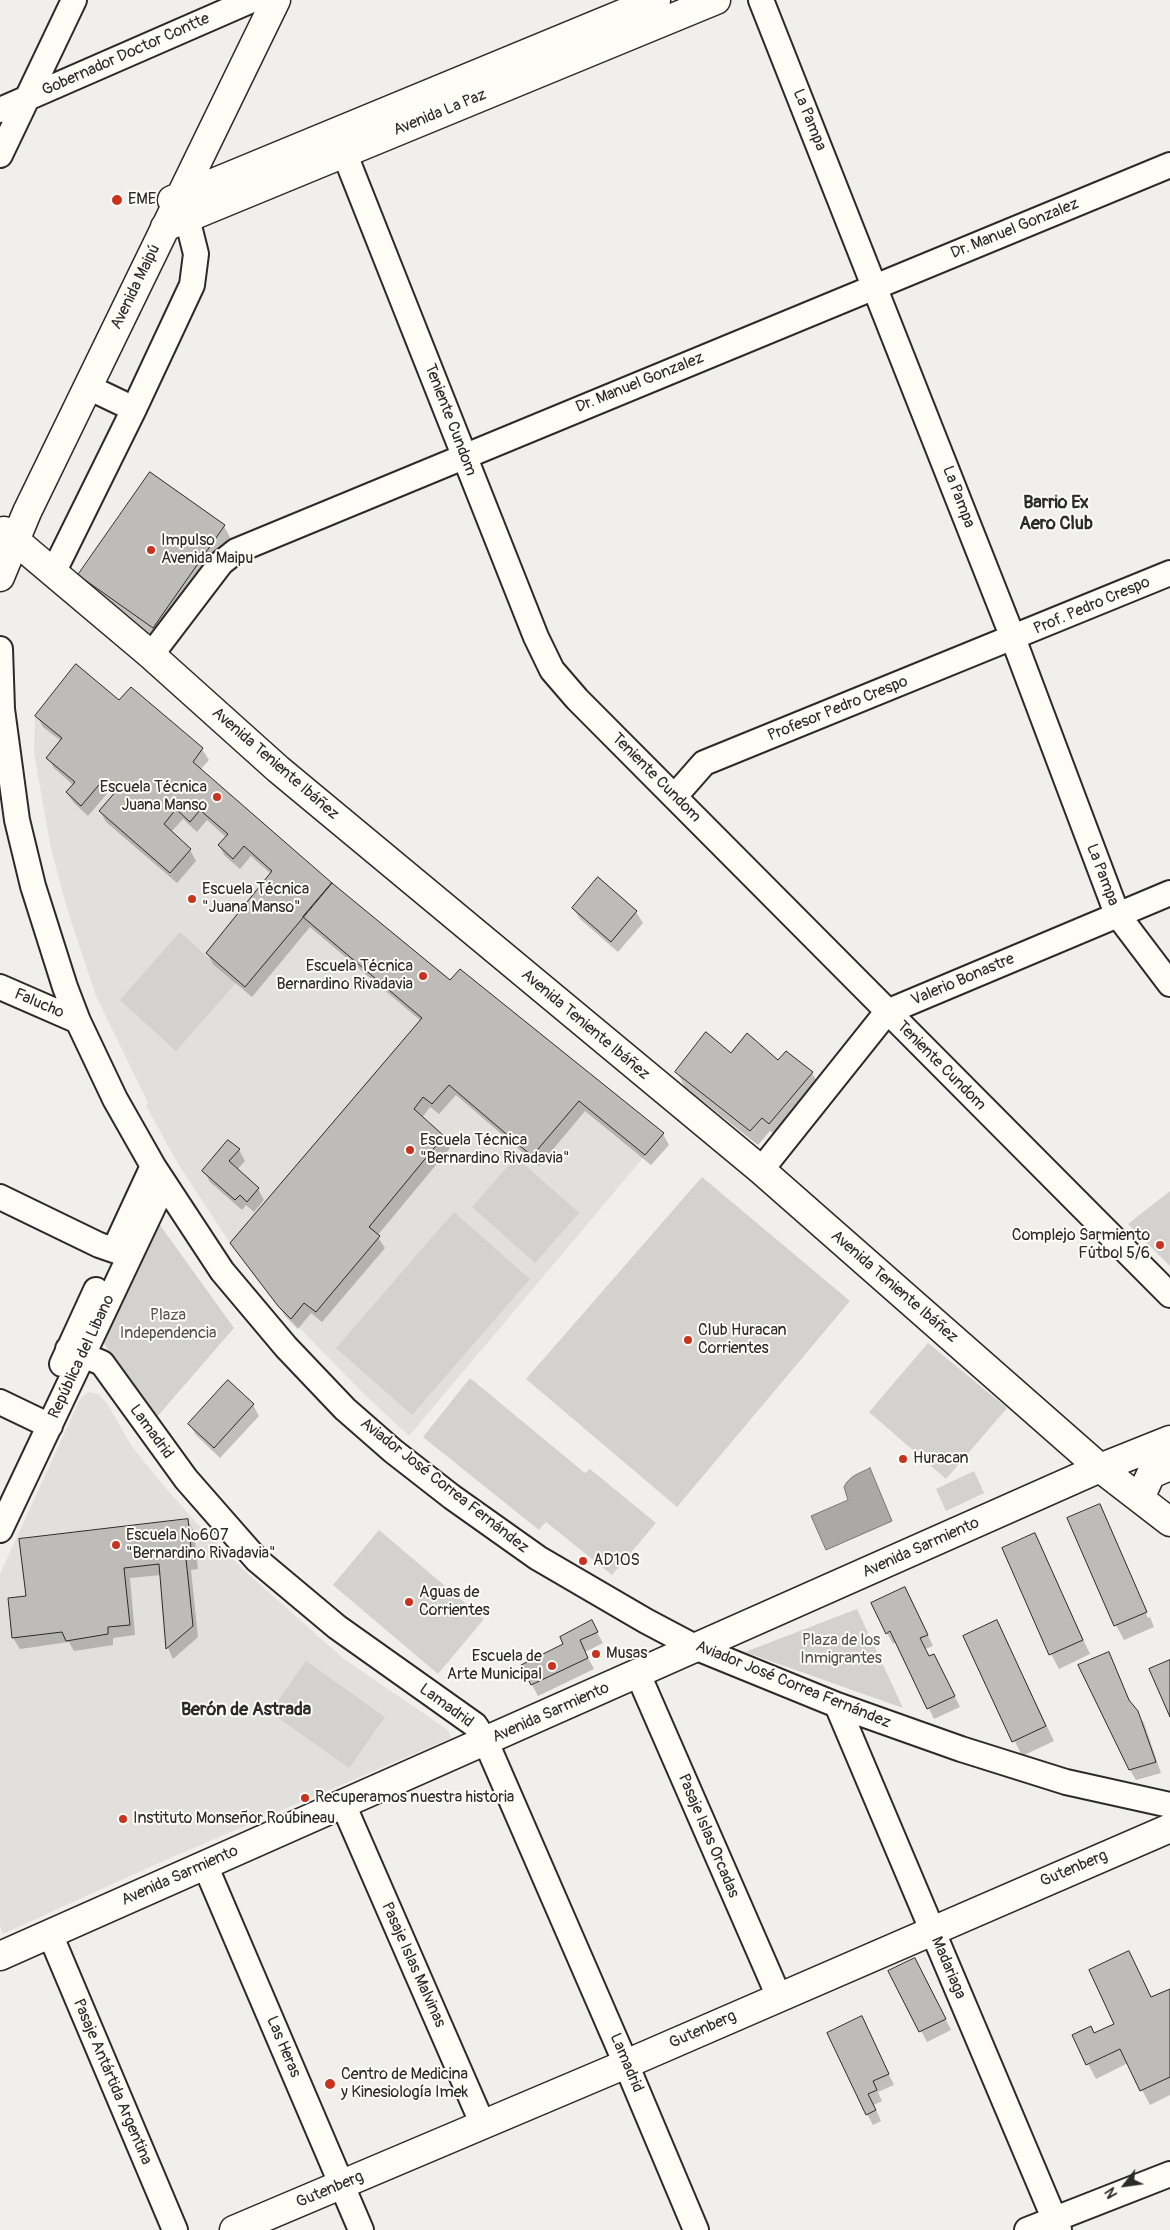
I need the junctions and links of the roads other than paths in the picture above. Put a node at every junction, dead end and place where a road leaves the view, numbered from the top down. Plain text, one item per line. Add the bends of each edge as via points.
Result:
1 (74, 0) edge
2 (254, 0) edge
3 (276, 0) edge
4 (656, 0) edge
5 (716, 0) edge
6 (761, 0) edge
7 (25, 100) junction
8 (0, 110) edge
9 (341, 143) junction
10 (0, 155) edge
11 (1170, 165) edge
12 (173, 212) junction
13 (876, 287) junction
14 (88, 387) junction
15 (134, 409) junction
16 (465, 456) junction
17 (4, 537) edge
18 (53, 572) junction
19 (1170, 573) edge
20 (0, 577) edge
21 (1013, 638) junction
22 (0, 649) edge
23 (151, 655) junction
24 (676, 796) junction
25 (1170, 893) edge
26 (1117, 914) junction
27 (1170, 984) edge
28 (0, 987) edge
29 (887, 1012) junction
30 (78, 1021) junction
31 (761, 1170) junction
32 (158, 1175) junction
33 (0, 1197) edge
34 (121, 1253) junction
35 (1170, 1295) edge
36 (76, 1353) junction
37 (0, 1402) edge
38 (43, 1422) junction
39 (1170, 1440) edge
40 (1170, 1466) edge
41 (1100, 1468) junction
42 (0, 1494) edge
43 (1140, 1498) junction
44 (1170, 1522) edge
45 (0, 1530) edge
46 (698, 1648) junction
47 (638, 1674) junction
48 (837, 1705) junction
49 (486, 1742) junction
50 (343, 1804) junction
51 (1170, 1804) edge
52 (1170, 1828) edge
53 (205, 1865) junction
54 (932, 1930) junction
55 (50, 1934) junction
56 (0, 1956) edge
57 (779, 1997) junction
58 (626, 2064) junction
59 (483, 2125) junction
60 (1170, 2174) edge
61 (342, 2186) junction
62 (1057, 2224) edge
63 (175, 2230) edge
64 (234, 2230) edge
65 (361, 2230) edge
66 (696, 2230) edge
67 (1026, 2230) edge

1 - 7 street
2 - 7 street, Gobernador Doctor Contte
2 - 12 main road, Avenida Maipú
3 - 12 main road, Avenida Maipú
4 - 9 main road, Avenida La Paz
5 - 9 main road, Avenida La Paz
6 - 13 street, La Pampa
7 - 8 street, Gobernador Doctor Contte
7 - 10 street
9 - 12 main road, Avenida La Paz
9 - 16 street, Teniente Cundom
11 - 13 street, Dr. Manuel Gonzalez
12 - 14 main road, Avenida Maipú
12 - 15 street via 196,254 192,285
12 - 17 main road, Avenida Maipú
13 - 16 street, Dr. Manuel Gonzalez
13 - 21 street, La Pampa
14 - 15 street
14 - 17 main road, Avenida Maipú
15 - 18 street
16 - 23 street, Dr. Manuel Gonzalez via 236,551 221,564
16 - 24 street, Teniente Cundom via 552,670 577,699
17 - 18 main road, Avenida Teniente Ibáñez
17 - 20 main road, Avenida Maipú
18 - 23 main road, Avenida Teniente Ibáñez
19 - 21 street, Prof. Pedro Crespo
21 - 24 street, Profesor Pedro Crespo via 704,763
21 - 26 street, La Pampa
22 - 30 street, Aviador José Correa Fernández via 2,710 17,820 33,886
23 - 31 main road, Avenida Teniente Ibáñez via 278,770
24 - 29 street, Teniente Cundom
25 - 26 street, Valerio Bonastre
26 - 27 street, La Pampa
26 - 29 street, Valerio Bonastre
28 - 30 street, Falucho
29 - 31 street, Valerio Bonastre
29 - 35 street, Teniente Cundom
30 - 32 street, Aviador José Correa Fernández via 115,1099
31 - 41 main road, Avenida Teniente Ibáñez
32 - 34 street, República del Libano
32 - 46 street, Aviador José Correa Fernández via 222,1271 345,1409 452,1496 538,1558
33 - 34 street
34 - 36 street, República del Libano
36 - 38 street, República del Libano
36 - 49 street, Lamadrid via 102,1363 186,1479 257,1560 337,1627 475,1725
37 - 38 street
38 - 42 street, República del Libano
38 - 45 street, República del Libano
39 - 41 main road, Avenida Sarmiento
40 - 43 main road via 1151,1474
41 - 43 main road, Avenida Teniente Ibáñez
41 - 46 main road, Avenida Sarmiento
43 - 44 main road, Avenida Teniente Ibáñez
46 - 47 main road, Avenida Sarmiento
46 - 48 street, Aviador José Correa Fernández
47 - 49 main road, Avenida Sarmiento
47 - 57 street, Pasaje Islas Orcadas
48 - 51 street, Aviador José Correa Fernández via 1066,1782
48 - 54 street, Madariaga
49 - 50 main road, Avenida Sarmiento
49 - 58 street, Lamadrid
50 - 53 main road, Avenida Sarmiento
50 - 59 street, Pasaje Islas Malvinas
52 - 54 main road, Gutenberg
53 - 55 main road, Avenida Sarmiento
53 - 61 street, Las Heras
54 - 57 main road, Gutenberg
54 - 62 street, Madariaga
55 - 56 main road, Avenida Sarmiento
55 - 63 street, Pasaje Antártida Argentina
57 - 58 main road, Gutenberg
58 - 59 main road, Gutenberg
58 - 66 street, Lamadrid
59 - 61 main road, Gutenberg
60 - 62 street
61 - 64 main road, Gutenberg
61 - 65 street, Las Heras
62 - 67 street

